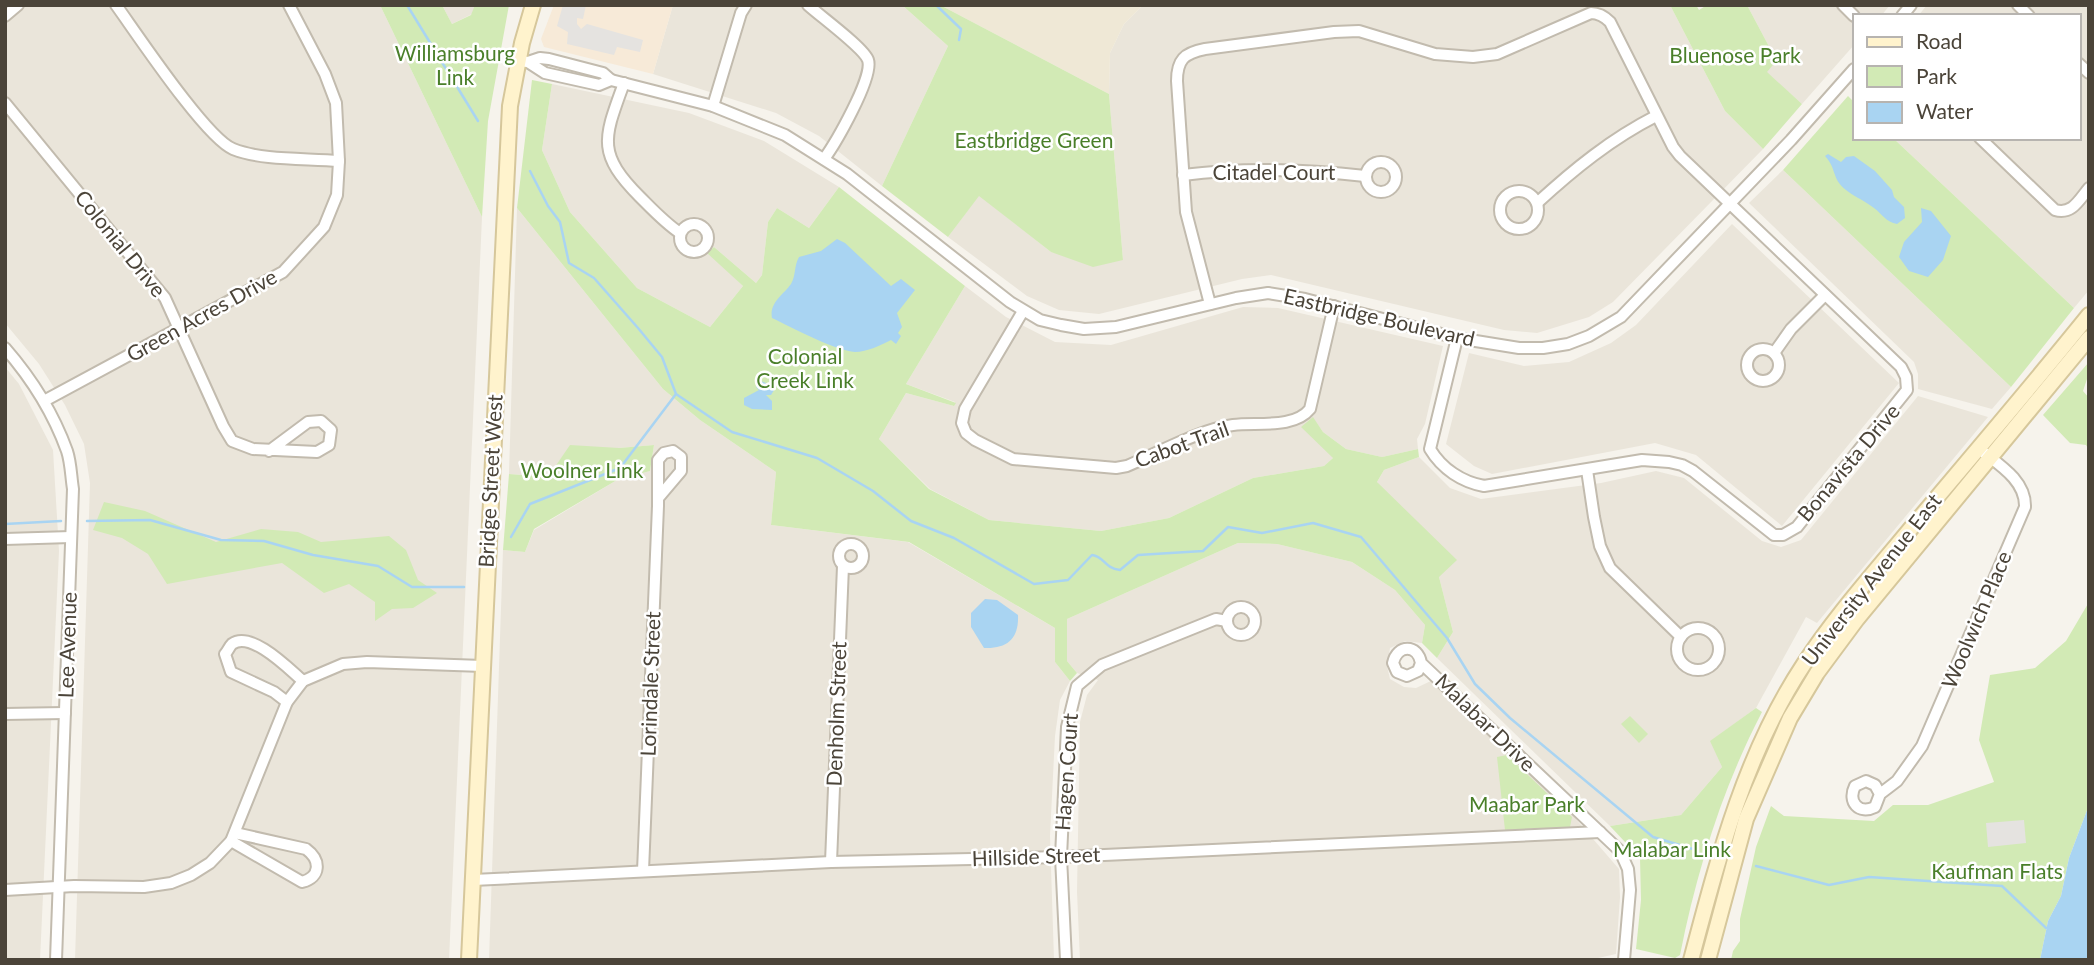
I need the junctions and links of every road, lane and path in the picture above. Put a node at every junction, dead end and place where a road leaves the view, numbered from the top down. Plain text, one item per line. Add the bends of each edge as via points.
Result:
1 (18, 5) edge
2 (116, 5) edge
3 (289, 5) edge
4 (533, 5) edge
5 (746, 5) edge
6 (808, 5) edge
7 (5, 16) edge
8 (524, 62) junction
9 (1853, 70) edge
10 (624, 83) junction
11 (5, 103) edge
12 (713, 106) junction
13 (1656, 116) junction
14 (1982, 140) edge
15 (824, 159) junction
16 (340, 160) junction
17 (1183, 175) junction
18 (1365, 176) dead end
19 (2089, 188) edge
20 (1536, 203) dead end
21 (1729, 205) junction
22 (680, 233) dead end
23 (1825, 295) junction
24 (1210, 304) junction
25 (1334, 306) junction
26 (1023, 311) junction
27 (2089, 315) edge
28 (180, 328) junction
29 (1457, 338) junction
30 (2089, 338) edge
31 (5, 348) edge
32 (1774, 353) dead end
33 (44, 401) junction
34 (269, 451) junction
35 (1984, 453) junction
36 (1587, 470) junction
37 (659, 497) dead end
38 (71, 537) junction
39 (5, 539) edge
40 (844, 566) dead end
41 (1227, 621) dead end
42 (1681, 637) dead end
43 (1421, 663) dead end
44 (483, 666) junction
45 (303, 681) junction
46 (287, 702) junction
47 (65, 713) junction
48 (5, 714) edge
49 (1880, 794) dead end
50 (1600, 832) junction
51 (233, 837) junction
52 (1061, 857) junction
53 (831, 862) junction
54 (643, 871) junction
55 (473, 880) junction
56 (60, 887) junction
57 (5, 890) edge
58 (56, 960) edge
59 (469, 960) edge
60 (1066, 960) edge
61 (1624, 960) edge
62 (1691, 960) edge
63 (1708, 960) edge

1 - 7 street
2 - 16 street via 210,131 231,149
3 - 16 street, Green Acres Drive via 337,103
4 - 8 main road, Bridge Street West
5 - 12 street
6 - 15 street via 868,61 864,84
8 - 10 street, Eastbridge Boulevard via 545,73 598,85 611,80
8 - 44 main road, Bridge Street West via 510,106
9 - 21 street, Eastbridge Boulevard
10 - 12 street, Eastbridge Boulevard
10 - 22 street via 608,156 625,182
11 - 28 street, Colonial Drive via 165,298
12 - 15 street, Eastbridge Boulevard via 785,135
13 - 17 street, Bonavista Drive via 1610,22 1597,13 1497,54 1473,57 1435,54 1359,31 1334,32 1185,55 1179,61 1177,81
13 - 20 street via 1622,133
13 - 21 street, Bonavista Drive via 1673,147
14 - 19 street via 2054,210 2071,210
15 - 26 street, Eastbridge Boulevard
16 - 28 street, Green Acres Drive via 337,195 324,227 283,272
17 - 18 street, Citadel Court via 1275,170
17 - 24 street via 1186,212
21 - 23 street, Bonavista Drive
21 - 29 street, Eastbridge Boulevard via 1621,317 1589,336 1569,344 1531,348
23 - 32 street
23 - 36 street, Bonavista Drive via 1901,368 1907,390 1791,532 1774,535 1682,465 1656,460
24 - 25 street, Eastbridge Boulevard via 1268,293
24 - 26 street, Eastbridge Boulevard via 1100,329 1061,325
25 - 26 street, Cabot Trail via 1313,400 1302,418 1221,427 1116,468 1013,459 966,433 962,423 965,409
25 - 29 street, Eastbridge Boulevard
27 - 35 main road, University Avenue East
28 - 33 street, Green Acres Drive
28 - 34 street, Colonial Drive via 227,434 246,448
29 - 36 street, Bonavista Drive via 1430,449 1436,458 1470,483 1485,486
30 - 35 main road, University Avenue East
31 - 33 street, Lee Avenue
33 - 38 street, Lee Avenue via 68,453 73,489
34 - 34 street, Colonial Drive via 323,451 331,442 331,430 321,421 310,421
35 - 49 street, Woolwich Place via 2018,483 2026,494 2025,507 1922,746
35 - 62 main road, University Avenue East via 1845,608 1803,665 1755,757 1733,814
35 - 63 main road, University Avenue East via 1857,618 1790,719 1746,819
36 - 42 street via 1600,546 1610,568
37 - 54 street, Lorindale Street
38 - 39 street
38 - 47 street, Lee Avenue
40 - 53 street, Denholm Street
41 - 52 street, Hagen Court via 1216,619 1120,657 1077,686 1067,727
43 - 50 street, Malabar Drive
44 - 45 street via 343,664
44 - 55 main road, Bridge Street West
45 - 46 street
45 - 46 street via 253,643 232,644 225,654 231,672
46 - 51 street
47 - 48 street
47 - 56 street, Lee Avenue
50 - 52 street, Hillside Street
50 - 61 street, Malabar Drive via 1620,851 1628,869
51 - 51 street via 306,849 318,862 316,872 302,882
51 - 56 street via 210,863 171,883
52 - 53 street, Hillside Street
52 - 60 street, Hagen Court
53 - 54 street, Hillside Street
54 - 55 street, Hillside Street
55 - 59 main road, Bridge Street West
56 - 57 street
56 - 58 street, Lee Avenue

